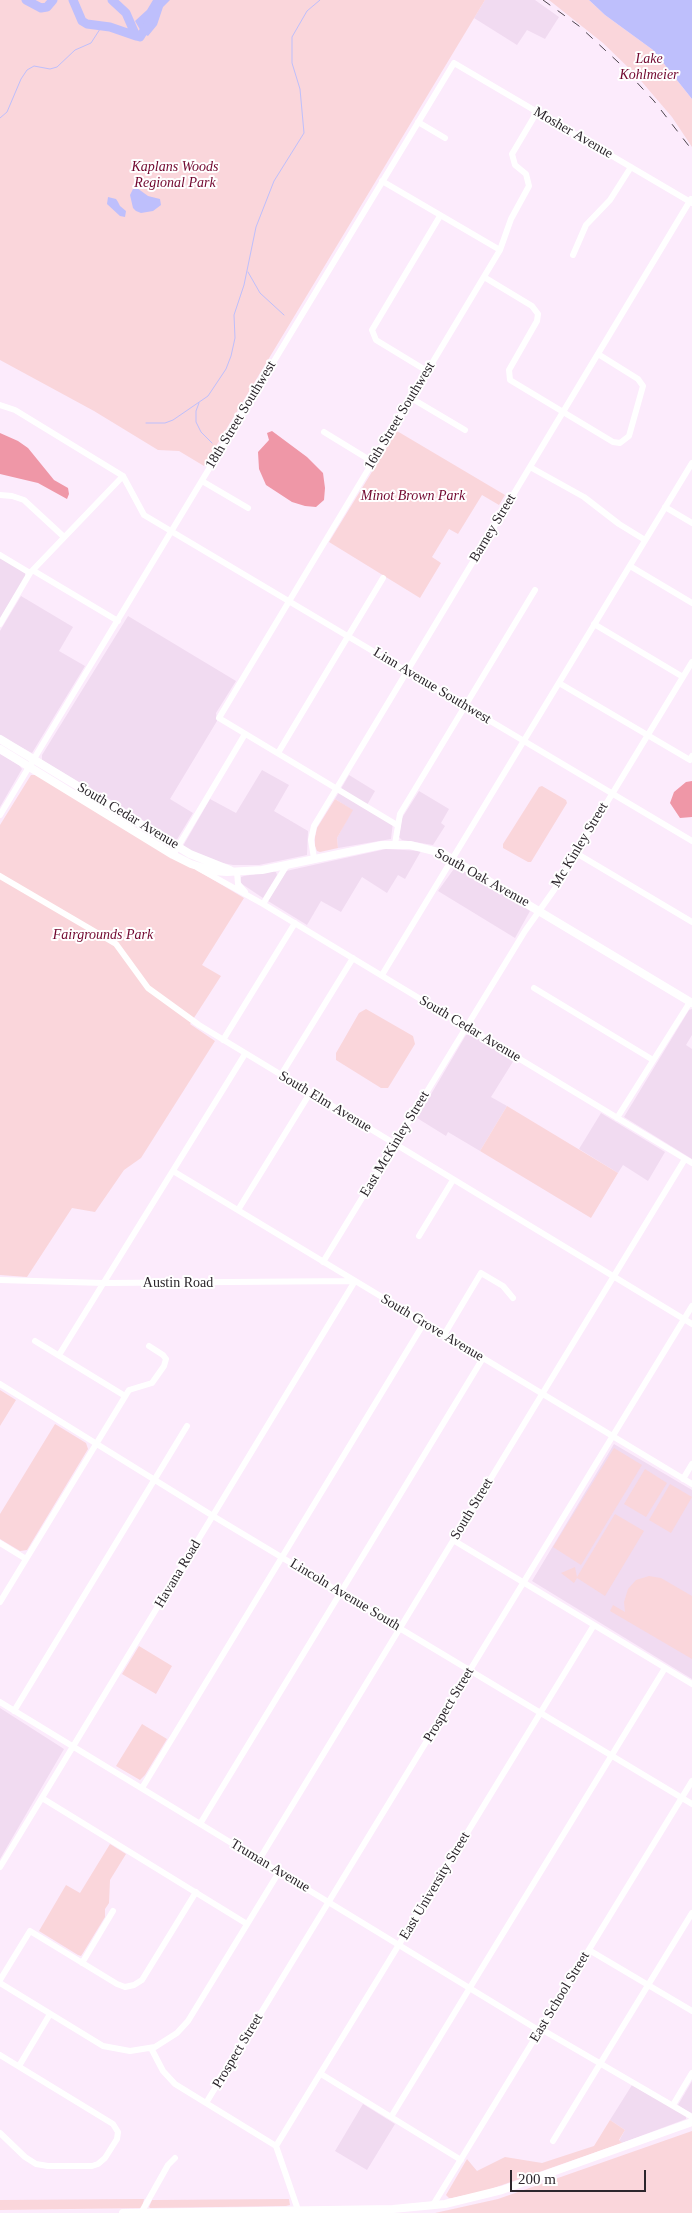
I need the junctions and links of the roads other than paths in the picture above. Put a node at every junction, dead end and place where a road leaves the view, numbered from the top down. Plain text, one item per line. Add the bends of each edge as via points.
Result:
1 (454, 63) joint
2 (537, 112) junction
3 (418, 122) junction
4 (445, 138) dead end
5 (631, 167) junction
6 (382, 181) junction
7 (691, 201) edge
8 (440, 216) junction
9 (500, 250) junction
10 (573, 255) dead end
11 (484, 277) junction
12 (598, 354) junction
13 (427, 371) junction
14 (411, 398) junction
15 (0, 406) edge
16 (562, 412) junction
17 (465, 430) dead end
18 (324, 432) dead end
19 (373, 462) junction
20 (692, 463) edge
21 (530, 467) junction
22 (123, 476) junction
23 (202, 481) junction
24 (0, 495) edge
25 (665, 507) junction
26 (248, 508) dead end
27 (692, 523) edge
28 (171, 531) junction
29 (64, 537) junction
30 (645, 540) junction
31 (0, 555) edge
32 (630, 566) junction
33 (32, 572) junction
34 (382, 578) dead end
35 (535, 590) dead end
36 (289, 602) junction
37 (692, 602) edge
38 (118, 621) junction
39 (0, 624) edge
40 (594, 624) junction
41 (348, 636) junction
42 (692, 662) edge
43 (406, 672) junction
44 (683, 677) junction
45 (559, 682) junction
46 (465, 706) junction
47 (246, 734) junction
48 (647, 735) junction
49 (0, 739) edge
50 (524, 741) junction
51 (0, 749) edge
52 (278, 753) junction
53 (691, 758) edge
54 (35, 760) junction
55 (30, 767) junction
56 (336, 788) junction
57 (612, 794) junction
58 (0, 815) edge
59 (397, 826) junction
60 (692, 841) edge
61 (395, 844) junction
62 (178, 847) junction
63 (576, 853) junction
64 (173, 855) junction
65 (314, 858) junction
66 (453, 858) junction
67 (191, 864) junction
68 (287, 865) junction
69 (237, 872) junction
70 (0, 876) edge
71 (247, 894) junction
72 (263, 904) junction
73 (539, 910) junction
74 (692, 922) edge
75 (295, 923) junction
76 (353, 958) junction
77 (382, 976) junction
78 (534, 988) dead end
79 (691, 1002) edge
80 (466, 1027) junction
81 (222, 1040) junction
82 (245, 1054) junction
83 (653, 1060) junction
84 (281, 1075) junction
85 (310, 1093) junction
86 (617, 1118) junction
87 (395, 1144) junction
88 (685, 1159) junction
89 (692, 1163) edge
90 (173, 1171) junction
91 (453, 1180) junction
92 (238, 1210) junction
93 (419, 1236) dead end
94 (323, 1262) junction
95 (613, 1276) junction
96 (0, 1280) edge
97 (356, 1281) junction
98 (104, 1283) junction
99 (513, 1298) dead end
100 (692, 1306) edge
101 (684, 1319) junction
102 (424, 1323) junction
103 (692, 1324) edge
104 (444, 1334) junction
105 (36, 1341) dead end
106 (149, 1346) dead end
107 (59, 1355) junction
108 (483, 1358) junction
109 (0, 1384) edge
110 (542, 1394) junction
111 (125, 1396) junction
112 (187, 1426) dead end
113 (612, 1436) junction
114 (96, 1444) junction
115 (692, 1464) edge
116 (683, 1479) junction
117 (155, 1480) junction
118 (692, 1484) edge
119 (213, 1516) junction
120 (453, 1540) junction
121 (0, 1544) edge
122 (282, 1557) junction
123 (26, 1559) junction
124 (524, 1583) junction
125 (341, 1592) junction
126 (0, 1602) edge
127 (594, 1625) junction
128 (400, 1628) junction
129 (665, 1668) junction
130 (470, 1670) junction
131 (692, 1684) edge
132 (0, 1702) edge
133 (14, 1711) junction
134 (541, 1713) junction
135 (73, 1746) junction
136 (611, 1755) junction
137 (692, 1781) edge
138 (142, 1788) junction
139 (42, 1798) junction
140 (682, 1798) junction
141 (692, 1804) edge
142 (200, 1824) junction
143 (258, 1860) junction
144 (0, 1867) edge
145 (279, 1872) junction
146 (196, 1892) junction
147 (329, 1902) junction
148 (113, 1911) dead end
149 (692, 1913) edge
150 (247, 1924) junction
151 (399, 1945) junction
152 (589, 1950) junction
153 (82, 1963) junction
154 (0, 1982) edge
155 (648, 1985) junction
156 (469, 1988) junction
157 (692, 2011) edge
158 (50, 2014) junction
159 (540, 2030) junction
160 (151, 2048) junction
161 (0, 2055) edge
162 (600, 2063) junction
163 (19, 2066) junction
164 (692, 2073) edge
165 (320, 2074) junction
166 (206, 2103) junction
167 (673, 2105) junction
168 (391, 2117) junction
169 (692, 2117) edge
170 (692, 2122) edge
171 (0, 2133) edge
172 (553, 2142) dead end
173 (276, 2146) junction
174 (175, 2158) dead end
175 (461, 2160) junction
176 (434, 2205) junction
177 (298, 2210) junction
178 (123, 2213) edge
179 (142, 2213) edge
180 (429, 2213) edge

1 - 2 street, Mosher Avenue
1 - 3 street, 18th Street Southwest
2 - 5 street, Mosher Avenue
2 - 9 street, 16th Street Southwest via 512,154 515,165 526,174 529,186 511,219
3 - 4 street
3 - 6 street, 18th Street Southwest
5 - 7 street, Mosher Avenue
5 - 10 street via 610,200 586,225
6 - 8 street
6 - 23 street, 18th Street Southwest
7 - 12 street, Barney Street
8 - 9 street
8 - 13 street via 372,330 376,340
9 - 11 street, 16th Street Southwest
11 - 13 street, 16th Street Southwest
11 - 16 street via 532,306 538,314 509,370 510,380
12 - 16 street, Barney Street
12 - 16 street via 641,382 642,392 629,436 624,441 613,442
13 - 14 street, 16th Street Southwest
14 - 17 street
14 - 19 street, 16th Street Southwest
15 - 22 street via 15,410
16 - 21 street, Barney Street
18 - 19 street
19 - 36 street, 16th Street Southwest
20 - 25 street
21 - 30 street via 584,497
21 - 43 street, Barney Street
22 - 28 street, Linn Avenue Southwest via 144,515
22 - 29 street
23 - 26 street
23 - 28 street, 18th Street Southwest
24 - 29 street via 24,500
25 - 27 street
25 - 30 street
28 - 36 street, Linn Avenue Southwest
28 - 38 street, 18th Street Southwest
29 - 33 street
30 - 32 street
31 - 33 street
32 - 37 street
32 - 40 street
33 - 38 street
33 - 39 street
34 - 41 street
35 - 46 street
36 - 41 street, Linn Avenue Southwest
36 - 47 street, 16th Street Southwest via 219,718
38 - 54 street, 18th Street Southwest
40 - 44 street
40 - 45 street
41 - 43 street, Linn Avenue Southwest
41 - 52 street
42 - 44 street, Mc Kinley Street
43 - 46 street, Linn Avenue Southwest
43 - 56 street, Barney Street
44 - 48 street, Mc Kinley Street
45 - 48 street
45 - 50 street
46 - 50 street, Linn Avenue Southwest
46 - 59 street via 400,814
47 - 52 street
47 - 62 street
48 - 53 street
48 - 57 street, Mc Kinley Street
49 - 54 main road, South Cedar Avenue
50 - 57 street, Linn Avenue Southwest
50 - 66 street
51 - 55 main road, South Cedar Avenue
52 - 56 street
54 - 55 street, 18th Street Southwest
54 - 62 main road, South Cedar Avenue
55 - 58 street, 18th Street Southwest
55 - 64 main road, South Cedar Avenue
56 - 59 street
56 - 65 street, Barney Street via 311,834
57 - 60 street, Linn Avenue Southwest
57 - 63 street, Mc Kinley Street
59 - 61 street
61 - 65 main road, South Oak Avenue
61 - 66 main road, South Oak Avenue via 430,849
62 - 64 street
62 - 69 main road, South Cedar Avenue via 199,859
63 - 73 street, Mc Kinley Street
63 - 74 street
64 - 67 main road, South Cedar Avenue
65 - 68 main road, South Oak Avenue
66 - 73 main road, South Oak Avenue
66 - 77 street
67 - 69 main road, South Oak Avenue via 213,871
67 - 71 street, South Cedar Avenue
68 - 69 main road, South Oak Avenue
68 - 72 street
69 - 71 street via 238,884
70 - 81 street, South Elm Avenue via 116,944 148,988
71 - 72 street, South Cedar Avenue
72 - 75 street, South Cedar Avenue
73 - 79 main road, South Oak Avenue
73 - 80 street, Mc Kinley Street
75 - 76 street, South Cedar Avenue
75 - 81 street
76 - 77 street, South Cedar Avenue
76 - 84 street
77 - 80 street, South Cedar Avenue
78 - 83 street
79 - 83 street
80 - 86 street, South Cedar Avenue
80 - 87 street, East McKinley Street
81 - 82 street, South Elm Avenue
82 - 84 street, South Elm Avenue
82 - 90 street
83 - 86 street
84 - 85 street, South Elm Avenue
85 - 87 street, South Elm Avenue
85 - 92 street
86 - 88 street, South Cedar Avenue
87 - 91 street, South Elm Avenue
87 - 94 street, East McKinley Street
88 - 89 street, South Cedar Avenue
88 - 95 street, South Street
90 - 92 street, South Grove Avenue
90 - 98 street
91 - 93 street
91 - 95 street, South Elm Avenue
92 - 94 street, South Grove Avenue
94 - 97 street, South Grove Avenue
95 - 101 street, South Elm Avenue
95 - 110 street, South Street
96 - 98 street, Austin Road
97 - 98 street, Austin Road
97 - 102 street, South Grove Avenue
97 - 119 street, Havana Road
98 - 107 street
99 - 104 street via 503,1286 481,1273
100 - 101 street, Prospect Street
101 - 103 street, South Elm Avenue
101 - 113 street, Prospect Street
102 - 104 street, South Grove Avenue
102 - 122 street
104 - 108 street, South Grove Avenue
105 - 107 street
106 - 111 street via 163,1355 166,1360 164,1366 152,1384 129,1390
107 - 111 street
108 - 110 street, South Grove Avenue
108 - 125 street
109 - 114 street, Lincoln Avenue South
110 - 113 street, South Grove Avenue
110 - 120 street, South Street
111 - 114 street
112 - 117 street
113 - 116 street, South Grove Avenue
113 - 124 street, Prospect Street
114 - 117 street, Lincoln Avenue South
114 - 123 street
115 - 116 street
116 - 118 street, South Grove Avenue
117 - 119 street, Lincoln Avenue South
117 - 133 street
119 - 122 street, Lincoln Avenue South
119 - 135 street, Havana Road
120 - 124 street
120 - 128 street, South Street
121 - 123 street
122 - 125 street, Lincoln Avenue South
122 - 138 street
123 - 126 street
124 - 127 street
124 - 130 street, Prospect Street
125 - 128 street, Lincoln Avenue South
125 - 142 street
127 - 129 street
127 - 134 street, East University Street
128 - 130 street, Lincoln Avenue South
128 - 143 street, South Street
129 - 131 street
129 - 136 street
130 - 134 street, Lincoln Avenue South
130 - 147 street, Prospect Street
132 - 133 street, Truman Avenue
133 - 135 street, Truman Avenue
134 - 136 street, Lincoln Avenue South
134 - 151 street, East University Street
135 - 138 street, Truman Avenue
135 - 139 street, Havana Road
136 - 140 street, Lincoln Avenue South
136 - 156 street
137 - 140 street, East School Street
138 - 142 street, Truman Avenue
139 - 144 street, Havana Road
139 - 146 street
140 - 141 street, Lincoln Avenue South
140 - 152 street, East School Street
142 - 143 street, Truman Avenue
143 - 145 street, Truman Avenue
145 - 147 street, Truman Avenue
145 - 150 street
146 - 150 street
146 - 153 street via 138,1983 130,1987 120,1986
147 - 151 street, Truman Avenue
147 - 166 street, Prospect Street
148 - 153 street
149 - 155 street
150 - 160 street via 184,2027 170,2039
151 - 156 street, Truman Avenue
151 - 165 street, East University Street
152 - 155 street
152 - 159 street, East School Street
153 - 154 street via 30,1931
154 - 158 street
155 - 157 street
155 - 162 street
156 - 159 street, Truman Avenue
156 - 168 street
158 - 160 street via 112,2049
158 - 163 street
159 - 162 street, Truman Avenue
159 - 175 street, East School Street
160 - 166 street via 168,2077
161 - 163 street
162 - 167 street, Truman Avenue
162 - 172 street
163 - 171 street via 113,2124 118,2135 98,2164 48,2166 30,2161
164 - 167 street
165 - 168 street
165 - 173 street, East University Street
166 - 173 street
167 - 169 street, Truman Avenue
168 - 175 street
170 - 176 main road via 493,2193
173 - 177 street
174 - 179 street
175 - 176 street, East School Street
176 - 177 main road
176 - 180 main road, East School Street
177 - 179 main road
178 - 179 main road

